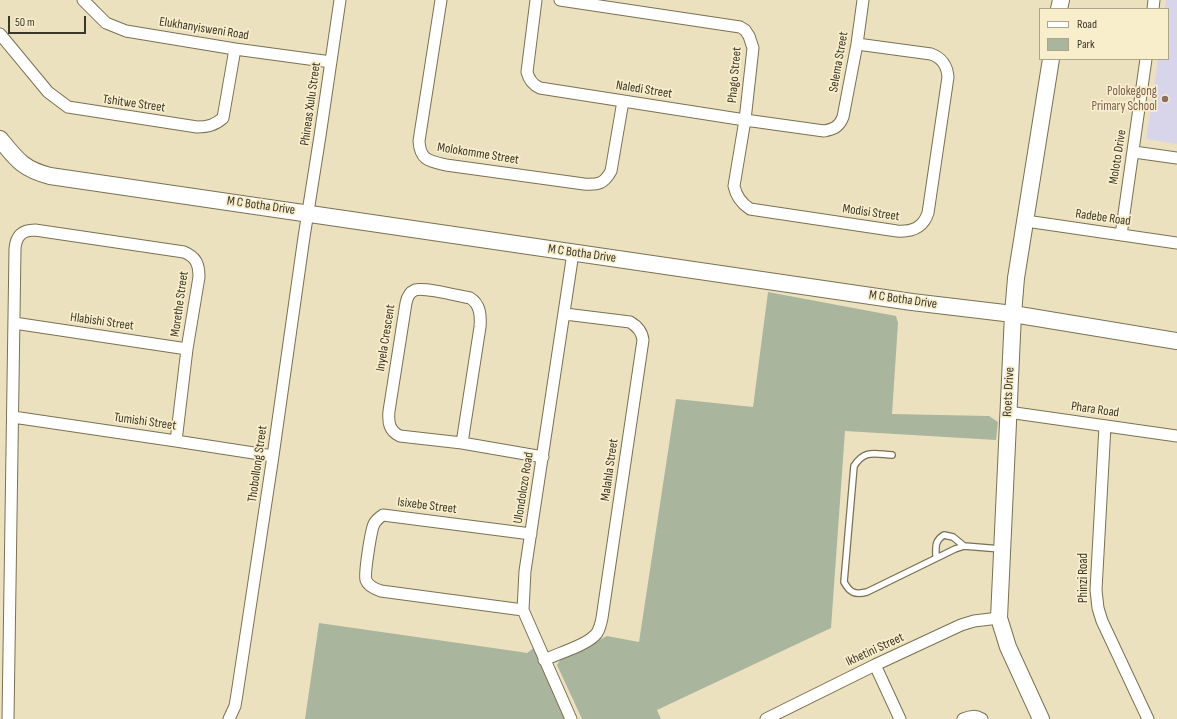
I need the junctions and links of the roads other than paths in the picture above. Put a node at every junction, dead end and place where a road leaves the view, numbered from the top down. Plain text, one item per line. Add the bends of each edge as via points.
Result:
1 (83, 0) edge
2 (340, 0) edge
3 (441, 0) edge
4 (536, 0) edge
5 (560, 0) edge
6 (863, 0) edge
7 (0, 34) edge
8 (857, 44) junction
9 (235, 48) junction
10 (1052, 60) edge
11 (1146, 60) edge
12 (331, 62) junction
13 (623, 101) junction
14 (745, 120) junction
15 (836, 128) joint
16 (3, 149) edge
17 (1134, 152) junction
18 (1177, 158) edge
19 (308, 212) junction
20 (1026, 221) junction
21 (1121, 235) junction
22 (1177, 243) edge
23 (573, 253) junction
24 (564, 314) junction
25 (1013, 314) junction
26 (14, 323) junction
27 (1177, 341) edge
28 (187, 349) junction
29 (1008, 412) junction
30 (13, 417) junction
31 (1106, 426) junction
32 (1177, 436) edge
33 (176, 440) junction
34 (462, 443) junction
35 (892, 455) dead end
36 (273, 456) junction
37 (543, 457) junction
38 (531, 534) junction
39 (964, 546) junction
40 (1002, 549) junction
41 (936, 558) junction
42 (5, 570) edge
43 (523, 610) junction
44 (999, 618) junction
45 (5, 651) edge
46 (544, 660) junction
47 (875, 665) junction
48 (8, 719) edge
49 (229, 719) edge
50 (571, 719) edge
51 (766, 719) edge
52 (900, 719) edge
53 (963, 719) edge
54 (982, 719) edge
55 (1040, 719) edge
56 (1148, 719) edge

1 - 9 street, Elukhanyisweni Road via 106,23 126,31
2 - 12 street, Phineas Xulu Street
3 - 13 street, Molokomme Street via 419,141 421,152 428,160 446,165 584,184 603,182 611,171
4 - 13 street, Naledi Street via 527,66 528,77 533,84 540,88
5 - 14 street, Phago Street via 740,27 745,30 753,48
6 - 8 street, Selema Street
7 - 9 street, Tshitwe Street via 48,92 68,107 197,127 212,126 223,118
8 - 14 street, Modisi Street via 931,54 943,61 948,71 928,213 919,227 909,231 897,231 746,207 735,193 734,186
8 - 15 street, Selema Street via 842,117
9 - 12 street, Elukhanyisweni Road
10 - 20 street, Roets Drive
11 - 17 street, Moloto Drive
12 - 19 street, Phineas Xulu Street
13 - 14 street, Naledi Street
14 - 15 street, Naledi Street via 819,131
16 - 19 street, M C Botha Drive via 27,168 50,176
17 - 18 street
17 - 21 street, Moloto Drive
19 - 23 street, M C Botha Drive
19 - 36 street, Thobollong Street
20 - 21 street, Radebe Road
20 - 25 street, Roets Drive via 1016,278
21 - 22 street, Radebe Road
23 - 24 street, Ulondolozo Road
23 - 25 street, M C Botha Drive
24 - 37 street, Ulondolozo Road
24 - 46 street, Malahla Street via 630,322 638,329 643,340 599,629 584,642
25 - 27 street, M C Botha Drive
25 - 29 street, Roets Drive
26 - 28 street, Hlabishi Street
26 - 28 street, Morethe Street via 15,249 18,237 25,232 35,230 184,252 191,255 199,268
26 - 30 street
28 - 33 street, Morethe Street
29 - 31 street, Phara Road
29 - 40 street, Roets Drive
30 - 33 street, Tumishi Street
30 - 42 street
31 - 32 street, Phara Road
31 - 56 street, Phinzi Road via 1097,600 1102,621
33 - 36 street, Tumishi Street
34 - 34 street, Inyela Crescent via 400,436 392,431 389,424 406,303 409,295 415,290 470,298 480,311 480,327
34 - 37 street, Inyela Crescent
35 - 41 lane via 865,454 854,466 844,582 848,590 857,594 867,592
36 - 49 street, Thobollong Street via 235,706
37 - 38 street, Ulondolozo Road
38 - 43 street, Ulondolozo Road
38 - 43 street, Isixebe Street via 384,515 372,528 366,573 367,582 381,591
39 - 40 lane
39 - 41 lane
39 - 41 lane via 953,537 944,535 936,543
40 - 44 street, Roets Drive
42 - 45 street
43 - 46 street, Ulondolozo Road
44 - 47 street, Ikhetini Street via 961,625
44 - 55 street, Roets Drive via 1008,648
45 - 48 street
46 - 50 street, Ulondolozo Road
47 - 51 street, Ikhetini Street
47 - 52 street
53 - 54 street via 970,716

